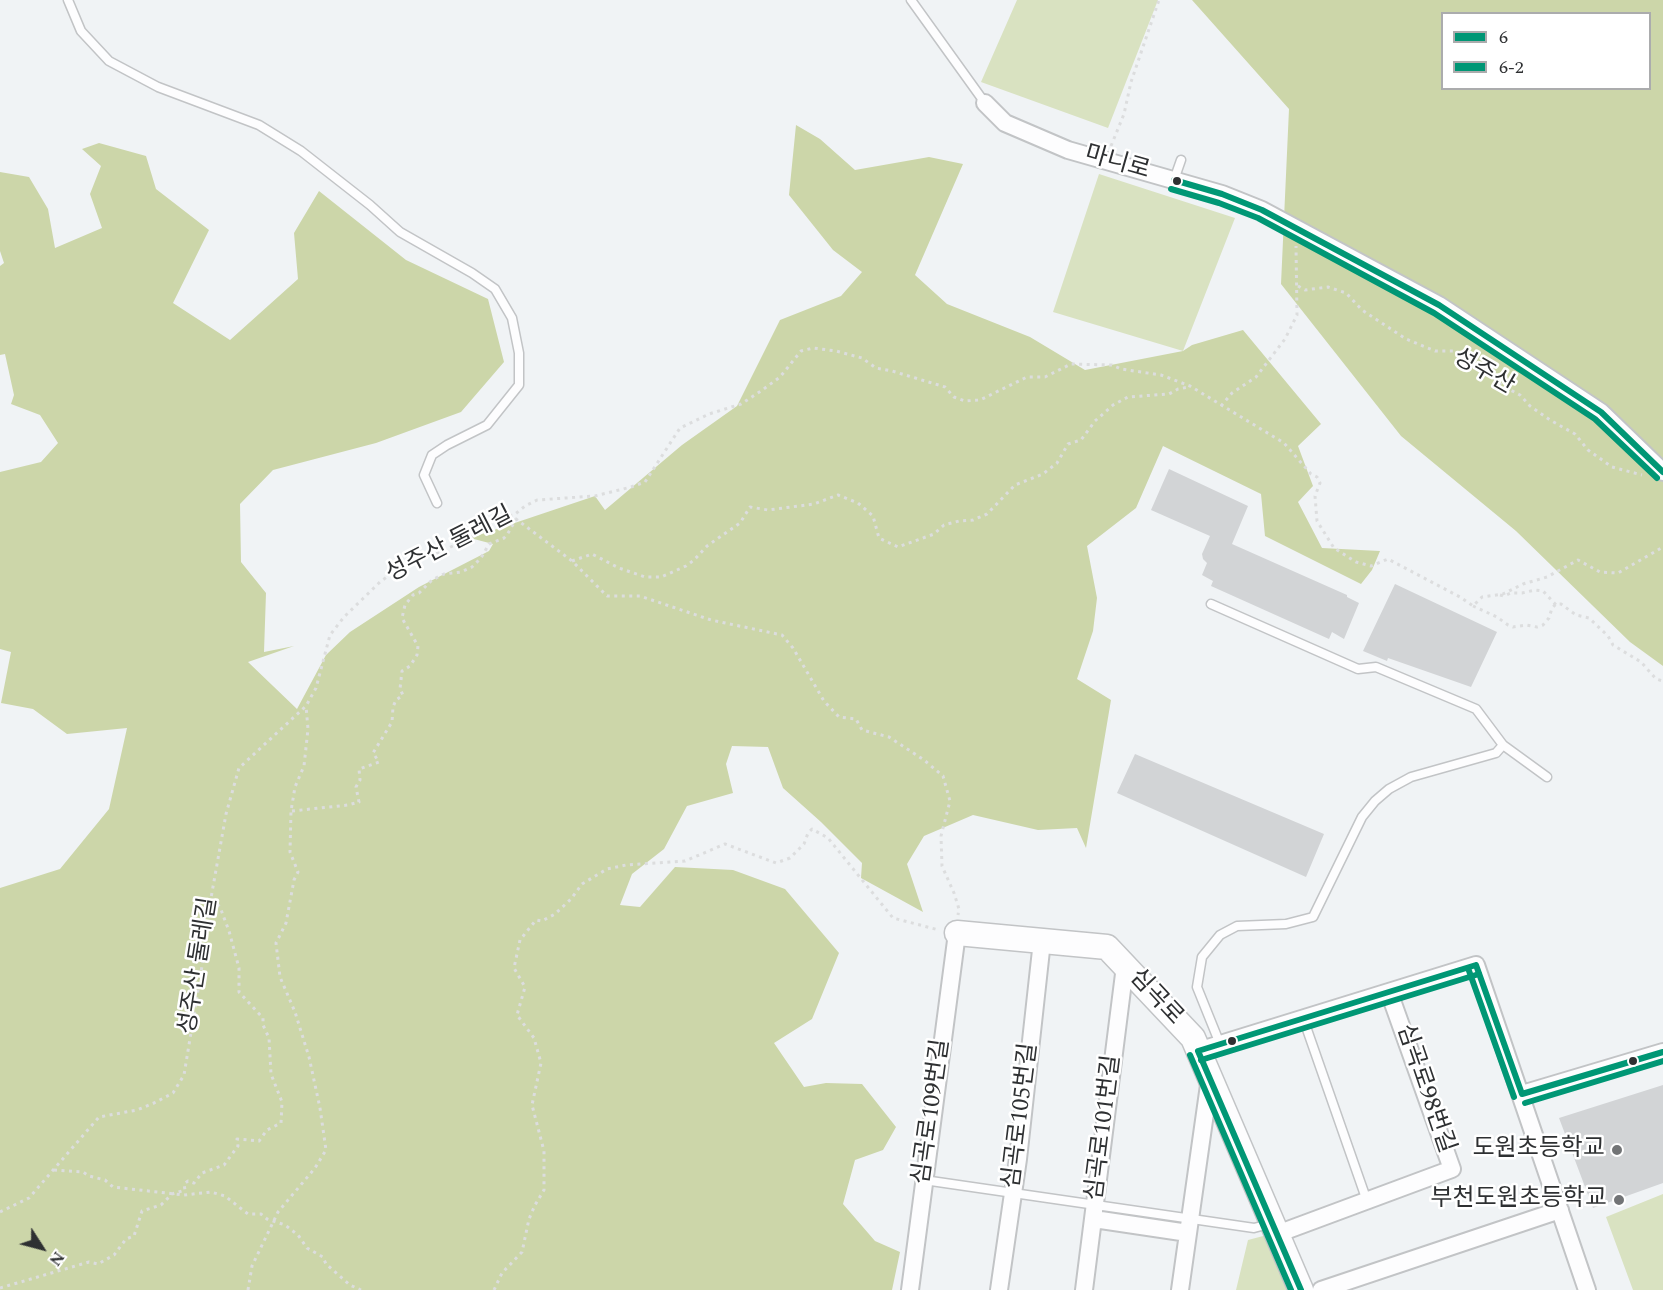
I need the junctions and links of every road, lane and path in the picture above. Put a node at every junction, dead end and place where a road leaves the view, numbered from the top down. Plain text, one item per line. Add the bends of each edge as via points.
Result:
1 (68, 0) edge
2 (911, 0) edge
3 (1159, 0) edge
4 (985, 103) joint
5 (1181, 160) dead end
6 (1107, 161) junction
7 (1174, 180) junction
8 (1295, 227) junction
9 (1298, 286) junction
10 (1190, 386) junction
11 (1221, 406) junction
12 (1660, 470) edge
13 (437, 503) dead end
14 (506, 516) junction
15 (516, 519) junction
16 (1663, 547) edge
17 (572, 561) junction
18 (1498, 595) junction
19 (1211, 604) dead end
20 (1556, 605) junction
21 (1473, 606) junction
22 (1663, 681) edge
23 (306, 706) junction
24 (1503, 745) junction
25 (1547, 777) dead end
26 (291, 811) junction
27 (210, 898) junction
28 (957, 933) junction
29 (1042, 941) junction
30 (1125, 966) junction
31 (1389, 992) junction
32 (1304, 1018) junction
33 (1209, 1047) junction
34 (1663, 1052) edge
35 (1210, 1077) junction
36 (1522, 1094) junction
37 (54, 1170) junction
38 (924, 1180) junction
39 (1013, 1193) junction
40 (172, 1194) junction
41 (1368, 1201) junction
42 (1560, 1210) junction
43 (0, 1212) edge
44 (1094, 1212) junction
45 (276, 1220) junction
46 (1189, 1226) junction
47 (1275, 1229) junction
48 (0, 1288) edge
49 (248, 1290) edge
50 (361, 1290) edge
51 (494, 1290) edge
52 (910, 1290) edge
53 (999, 1290) edge
54 (1084, 1290) edge
55 (1180, 1290) edge
56 (1301, 1290) edge
57 (1321, 1290) edge
58 (1587, 1290) edge

1 - 13 lane via 81,31 109,61 158,87 259,125 301,151 400,232 495,289 512,318 519,353 519,385 487,425 432,455 424,475
2 - 4 lane, 마니로
3 - 6 path
4 - 6 street, 마니로 via 1005,123 1068,150
5 - 7 lane
6 - 7 street, 마니로
7 - 8 street, 마니로 via 1222,194
8 - 9 path
8 - 12 street, 마니로 via 1439,305 1601,412
9 - 11 path via 1297,315 1285,339 1256,377
9 - 12 path, 성주산 via 1305,290 1328,287 1346,292 1362,310 1406,339 1435,351 1454,351 1465,363 1489,374 1575,434 1588,450 1612,467 1649,477
10 - 11 path, 성주산 둘레길
10 - 14 path, 성주산 둘레길 via 1161,375 1112,365 1071,364 1045,377 1028,377 980,400 965,400 954,397 945,387 876,368 862,358 813,348 801,351 780,377 741,404 680,428 645,482 595,496 537,500
10 - 17 path via 1168,394 1128,397 1113,405 1081,440 1068,444 1057,463 1043,474 1015,485 987,514 944,525 934,534 898,547 879,538 873,516 858,503 838,495 802,506 768,510 750,507 740,524 686,566 661,577 645,577 592,554
11 - 21 path, 성주산 둘레길 via 1284,442 1317,477 1317,521 1334,548 1371,566 1388,560
14 - 15 path
14 - 23 path, 성주산 둘레길 via 470,538 404,564 380,582 330,635 316,688
15 - 17 path
15 - 26 path via 507,535 489,544 472,567 432,580 405,605 402,618 418,646 417,656 402,671 403,695 396,700 392,722 373,753 379,762 359,769 359,802
16 - 18 path via 1618,573 1600,572 1578,560 1547,577
17 - 28 path via 607,596 640,596 711,620 782,635 824,701 839,717 856,719 862,730 889,737 943,776 950,801 941,836 942,866 959,909
18 - 20 path via 1543,591
18 - 21 path via 1482,597
19 - 24 lane via 1358,669 1376,667 1476,710
20 - 21 path, 성주산 둘레길 via 1549,618 1537,627 1513,627
20 - 22 path via 1589,618 1614,645
23 - 26 path via 304,766
23 - 27 path, 성주산 둘레길 via 239,768
24 - 25 lane
24 - 33 lane via 1496,753 1412,777 1375,801 1362,817 1313,917 1286,924 1237,926 1220,935 1202,957 1197,987
26 - 45 path via 290,852 298,872 286,923 276,942 280,977 309,1057 326,1150 309,1177 278,1212
27 - 37 path, 성주산 둘레길 via 184,1075 173,1093 154,1103 99,1117
27 - 40 path via 220,907 229,931 239,968 239,992 263,1018 269,1038 271,1074 283,1113 281,1123 267,1130 259,1142 237,1138 238,1146 224,1165 202,1173 194,1184 188,1181 185,1190
28 - 29 street, 심곡로
28 - 38 street, 심곡로109번길
28 - 51 path via 893,918 828,838 812,829 790,858 776,863 725,844 685,861 608,869 582,884 555,914 536,920 520,940 514,968 525,987 517,1016 534,1038 541,1063 532,1105 544,1151 544,1190 529,1219 522,1252 502,1273
29 - 30 street, 심곡로 via 1107,947
29 - 39 street, 심곡로105번길
30 - 33 street, 심곡로 via 1193,1038
30 - 44 street, 심곡로101번길
31 - 32 street, 심곡로98번길
31 - 36 street, 심곡로98번길 via 1476,965
31 - 41 street, 심곡로98번길 via 1452,1169
32 - 33 street, 심곡로98번길
32 - 41 lane
33 - 35 street, 심곡로
34 - 36 street
35 - 46 street
35 - 47 street, 심곡로
36 - 42 street
37 - 40 path via 83,1172 113,1187
37 - 43 path, 성주산 둘레길 via 29,1198
38 - 39 lane
38 - 52 street, 심곡로109번길
39 - 44 lane
39 - 53 street, 심곡로105번길
40 - 45 path via 211,1192 225,1196 248,1214
40 - 48 path via 161,1205 142,1211 134,1236 98,1264 89,1262
41 - 47 street, 심곡로98번길
42 - 57 street
42 - 58 street
44 - 46 street
44 - 54 street, 심곡로101번길
45 - 49 path via 252,1266
45 - 50 path via 298,1235 307,1248 323,1257 350,1285
46 - 47 lane
46 - 55 street
47 - 56 street, 심곡로

